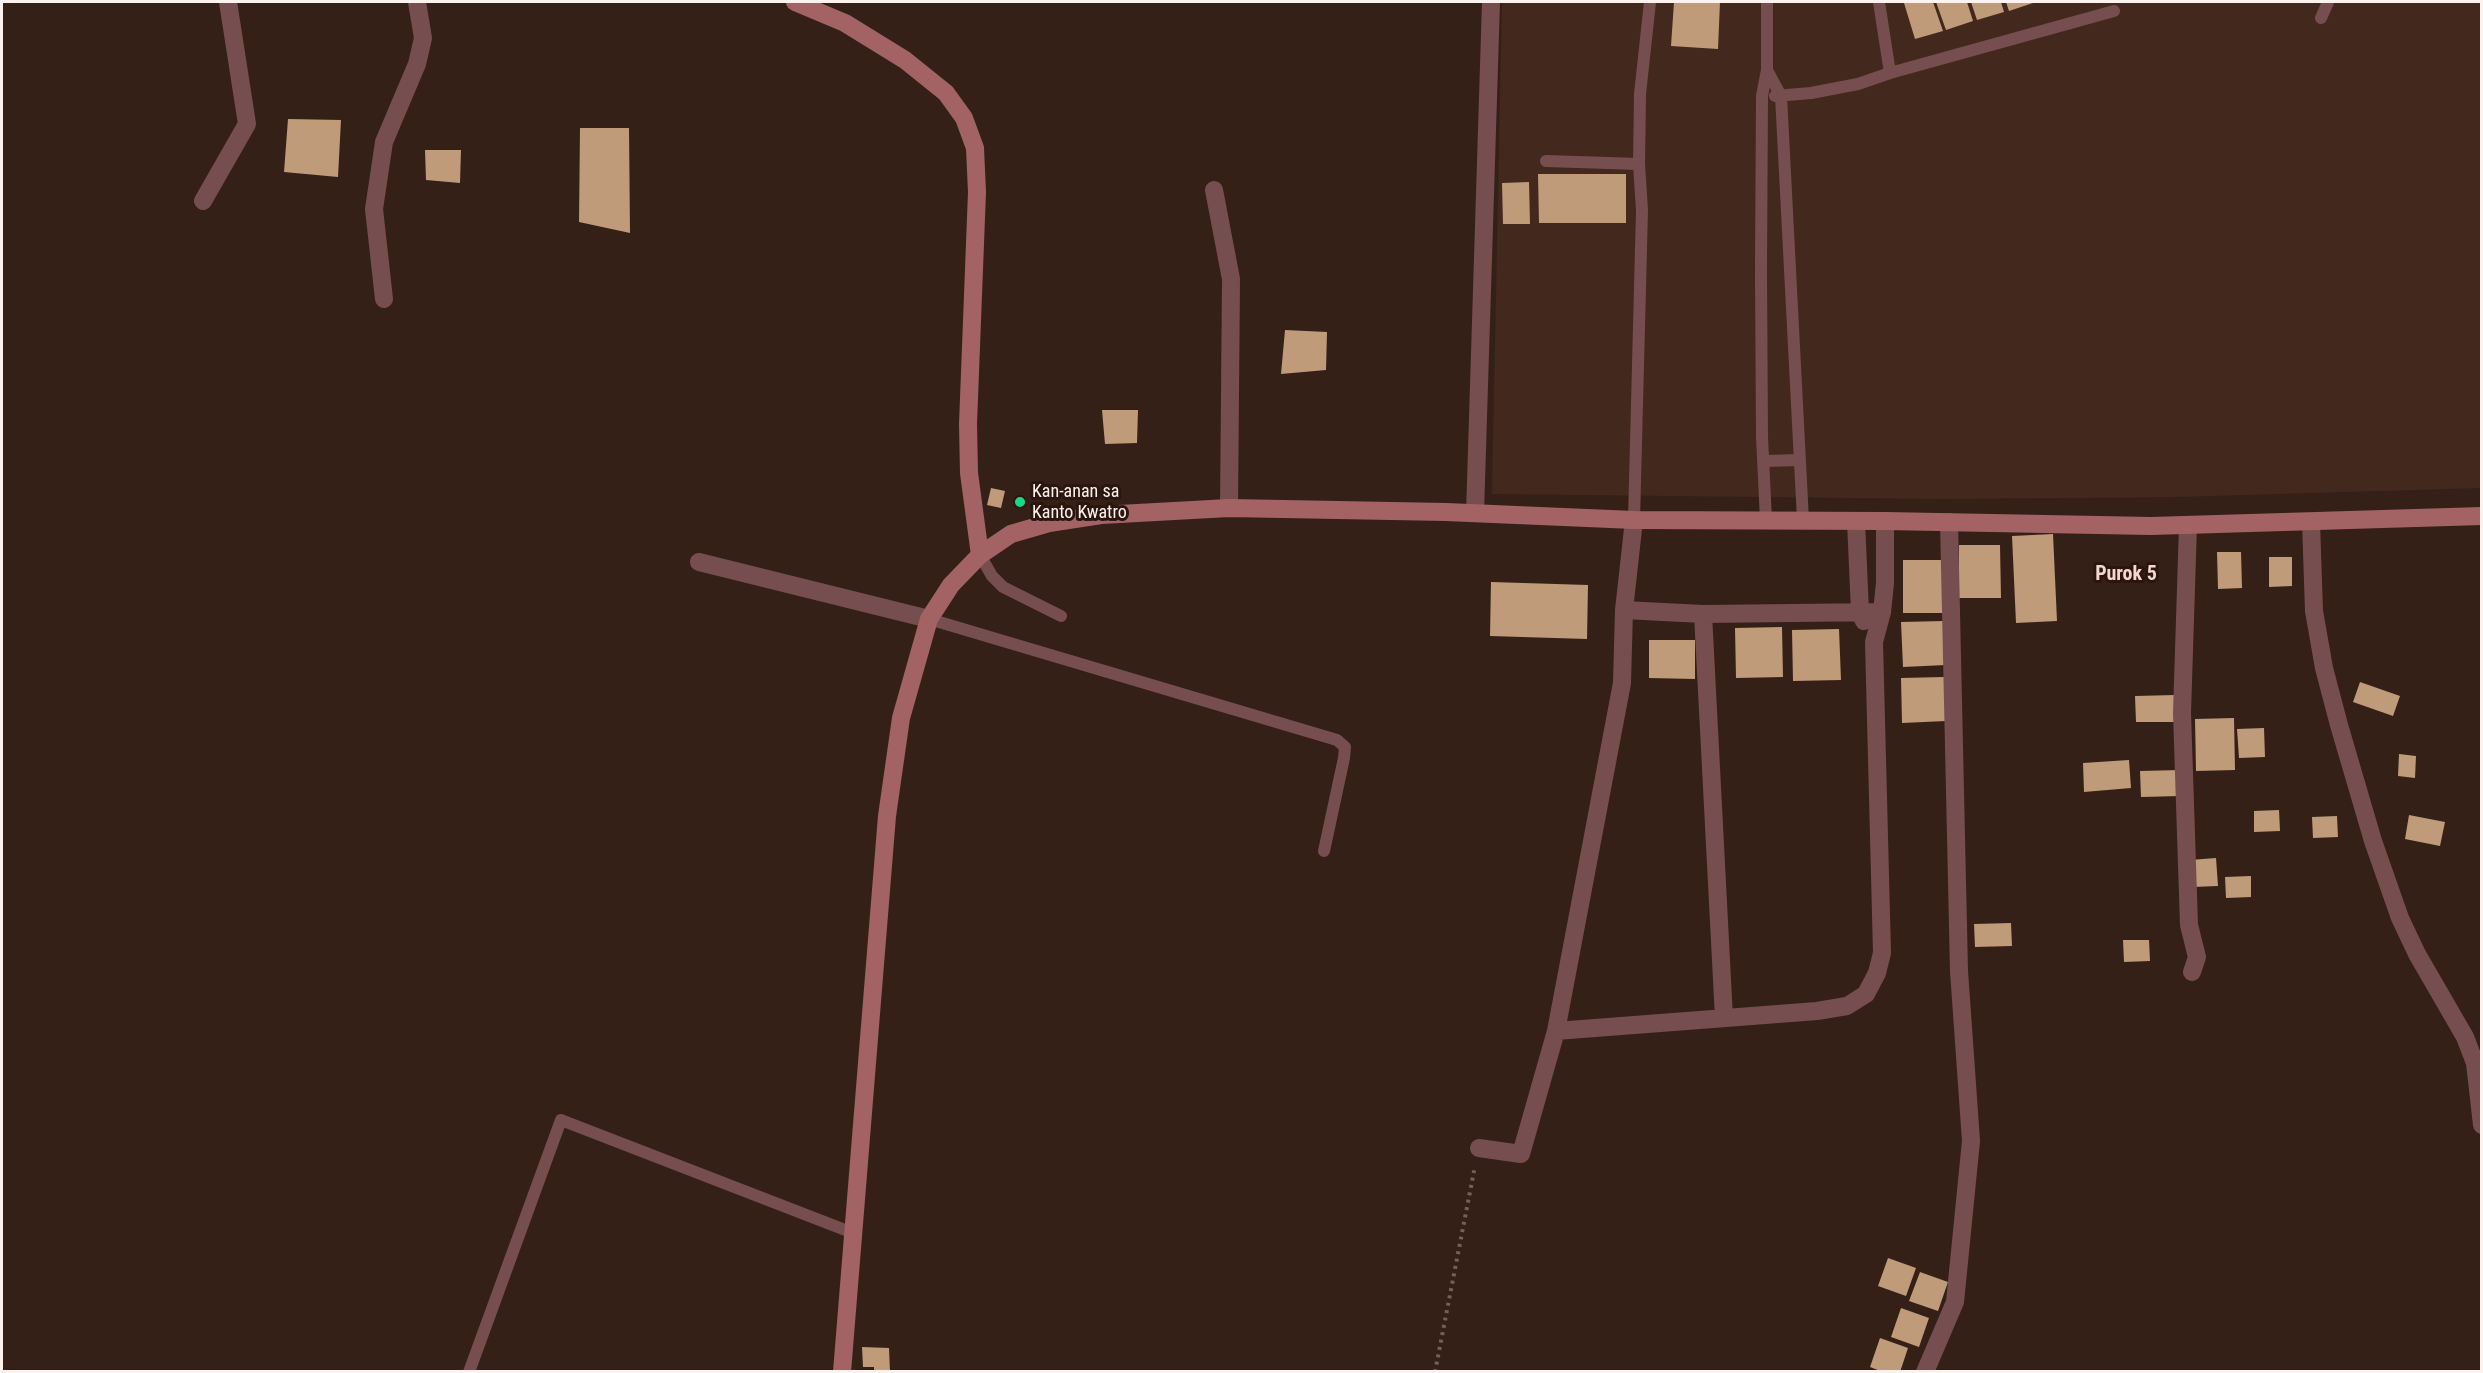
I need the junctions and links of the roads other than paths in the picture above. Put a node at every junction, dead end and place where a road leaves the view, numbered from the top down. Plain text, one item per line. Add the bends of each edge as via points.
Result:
1 (228, 2) edge
2 (417, 2) edge
3 (795, 2) edge
4 (1491, 2) edge
5 (1650, 2) edge
6 (1767, 2) edge
7 (1879, 2) edge
8 (2328, 2) edge
9 (2114, 11) dead end
10 (2321, 18) dead end
11 (1767, 70) junction
12 (1890, 73) junction
13 (1762, 96) junction
14 (1781, 96) junction
15 (1546, 161) dead end
16 (1639, 164) junction
17 (1214, 190) dead end
18 (203, 201) dead end
19 (384, 299) dead end
20 (1800, 459) junction
21 (1765, 461) junction
22 (1229, 508) junction
23 (1475, 513) junction
24 (2481, 516) edge
25 (1634, 520) junction
26 (1766, 520) junction
27 (1803, 520) junction
28 (1856, 521) junction
29 (1885, 521) junction
30 (1949, 522) junction
31 (2311, 522) junction
32 (2188, 525) junction
33 (980, 555) junction
34 (699, 562) dead end
35 (1624, 610) junction
36 (1860, 612) junction
37 (1882, 612) junction
38 (1703, 614) junction
39 (1061, 616) dead end
40 (929, 619) junction
41 (1874, 642) junction
42 (1324, 850) dead end
43 (2192, 972) dead end
44 (1725, 1018) junction
45 (1556, 1031) junction
46 (2478, 1064) edge
47 (2481, 1125) edge
48 (1479, 1148) road end
49 (853, 1233) junction
50 (469, 1371) edge
51 (842, 1371) edge
52 (1925, 1371) edge

1 - 18 street via 247,124
2 - 19 street via 423,39 417,64 384,142 374,209
3 - 33 street via 845,23 904,60 946,93 964,118 975,148 977,192 968,424 969,473
4 - 23 street
5 - 16 lane via 1640,94
6 - 11 lane
7 - 12 lane
8 - 10 lane
9 - 12 lane
11 - 13 lane
11 - 14 lane
12 - 14 lane via 1839,89
13 - 14 lane
13 - 21 lane
14 - 20 lane
15 - 16 lane
16 - 25 lane via 1642,210
17 - 22 street via 1231,279
20 - 21 lane
20 - 27 lane
21 - 26 lane
22 - 23 street
22 - 33 street via 1101,515 1048,523 1011,534
23 - 25 street
24 - 31 street
25 - 26 street
25 - 35 street
26 - 27 street
27 - 28 street
28 - 29 street
28 - 36 street
29 - 30 street
29 - 37 street
30 - 32 street
30 - 52 street via 1959,970 1971,1141 1955,1302
31 - 32 street
31 - 46 street via 2314,611 2324,668 2373,841 2400,918
32 - 43 street via 2182,714 2189,925 2197,957
33 - 39 lane via 1003,587
33 - 40 street via 951,585
34 - 40 street
35 - 38 street
35 - 45 street via 1622,683
36 - 37 street
36 - 38 street
36 - 41 street
37 - 41 street
38 - 44 street
40 - 42 lane via 1337,740 1345,747 1344,758
40 - 49 street via 901,718 886,816
41 - 44 street via 1882,953 1877,973 1866,994 1847,1006
44 - 45 street
45 - 48 street via 1521,1154
46 - 47 street
49 - 50 lane via 561,1120
49 - 51 street

